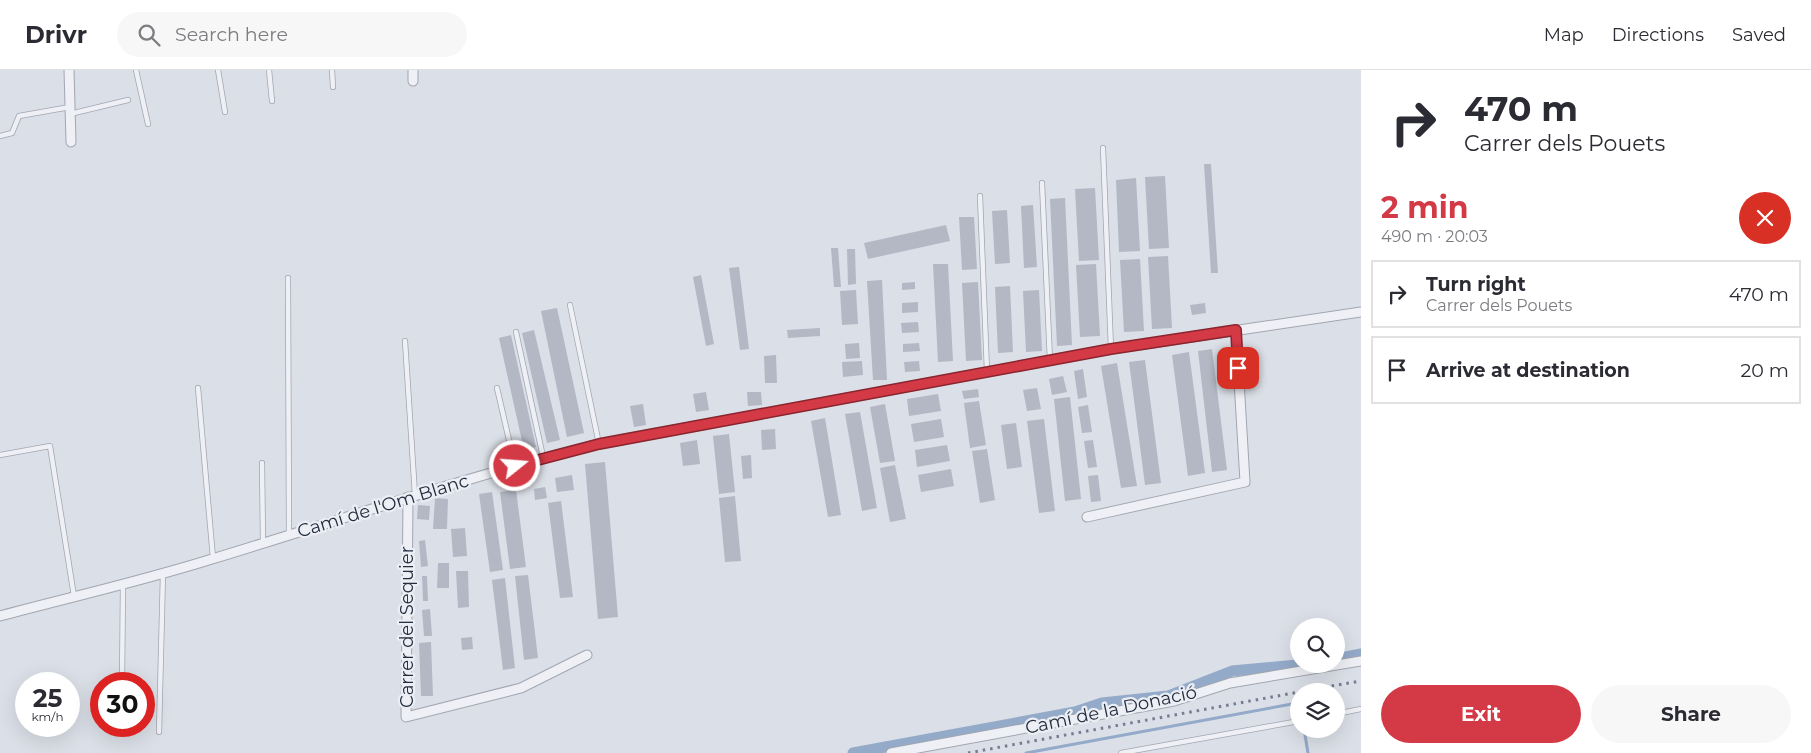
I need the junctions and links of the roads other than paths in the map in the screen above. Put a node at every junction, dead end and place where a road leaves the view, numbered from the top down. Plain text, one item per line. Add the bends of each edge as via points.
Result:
1 (69, 70) edge
2 (136, 70) edge
3 (218, 70) edge
4 (269, 70) edge
5 (332, 70) edge
6 (413, 70) edge
7 (413, 81) dead end
8 (333, 87) dead end
9 (128, 100) dead end
10 (272, 101) dead end
11 (70, 110) junction
12 (224, 112) dead end
13 (148, 124) dead end
14 (0, 136) edge
15 (71, 142) dead end
16 (1103, 148) dead end
17 (1042, 183) dead end
18 (980, 196) dead end
19 (288, 278) dead end
20 (570, 304) dead end
21 (1361, 312) edge
22 (1236, 330) junction
23 (516, 332) dead end
24 (405, 341) dead end
25 (1111, 349) junction
26 (1050, 361) junction
27 (988, 373) junction
28 (198, 388) dead end
29 (497, 388) dead end
30 (599, 444) junction
31 (0, 455) edge
32 (543, 457) junction
33 (262, 464) dead end
34 (515, 466) junction
35 (411, 496) junction
36 (1087, 517) dead end
37 (289, 534) junction
38 (263, 543) junction
39 (213, 559) junction
40 (163, 573) junction
41 (123, 583) junction
42 (74, 596) junction
43 (0, 616) edge
44 (587, 655) dead end
45 (1361, 661) edge
46 (122, 672) edge
47 (1361, 709) edge
48 (1345, 712) edge
49 (1290, 722) edge
50 (159, 732) dead end
51 (891, 753) edge
52 (1121, 753) edge

1 - 11 street
2 - 13 lane
3 - 12 lane
4 - 10 lane
5 - 8 lane
6 - 7 street
9 - 11 lane
11 - 14 lane via 19,116 12,133
11 - 15 street
16 - 25 lane
17 - 26 lane
18 - 27 lane
19 - 37 lane
20 - 30 lane
21 - 22 street, Camí de l'Om Blanc
22 - 25 street, Camí de l'Om Blanc
22 - 36 street via 1245,482
23 - 32 lane
24 - 35 lane
25 - 26 street, Camí de l'Om Blanc
26 - 27 street, Camí de l'Om Blanc
27 - 30 street, Camí de l'Om Blanc
28 - 39 lane
29 - 34 lane
30 - 32 street, Camí de l'Om Blanc
31 - 42 lane via 50,446
32 - 34 street, Camí de l'Om Blanc
33 - 38 lane
34 - 35 street, Camí de l'Om Blanc
35 - 37 street, Camí de l'Om Blanc
35 - 44 street, Carrer del Sequier via 406,717 521,688
37 - 38 street, Camí de l'Om Blanc
38 - 39 street, Camí de l'Om Blanc
39 - 40 street, Camí de l'Om Blanc
40 - 41 street, Camí de l'Om Blanc
40 - 50 lane
41 - 42 street, Camí de l'Om Blanc
41 - 46 lane
42 - 43 street, Camí de l'Om Blanc
45 - 51 street, Camí de la Donació via 1230,683 1174,701
47 - 48 lane
49 - 52 lane

